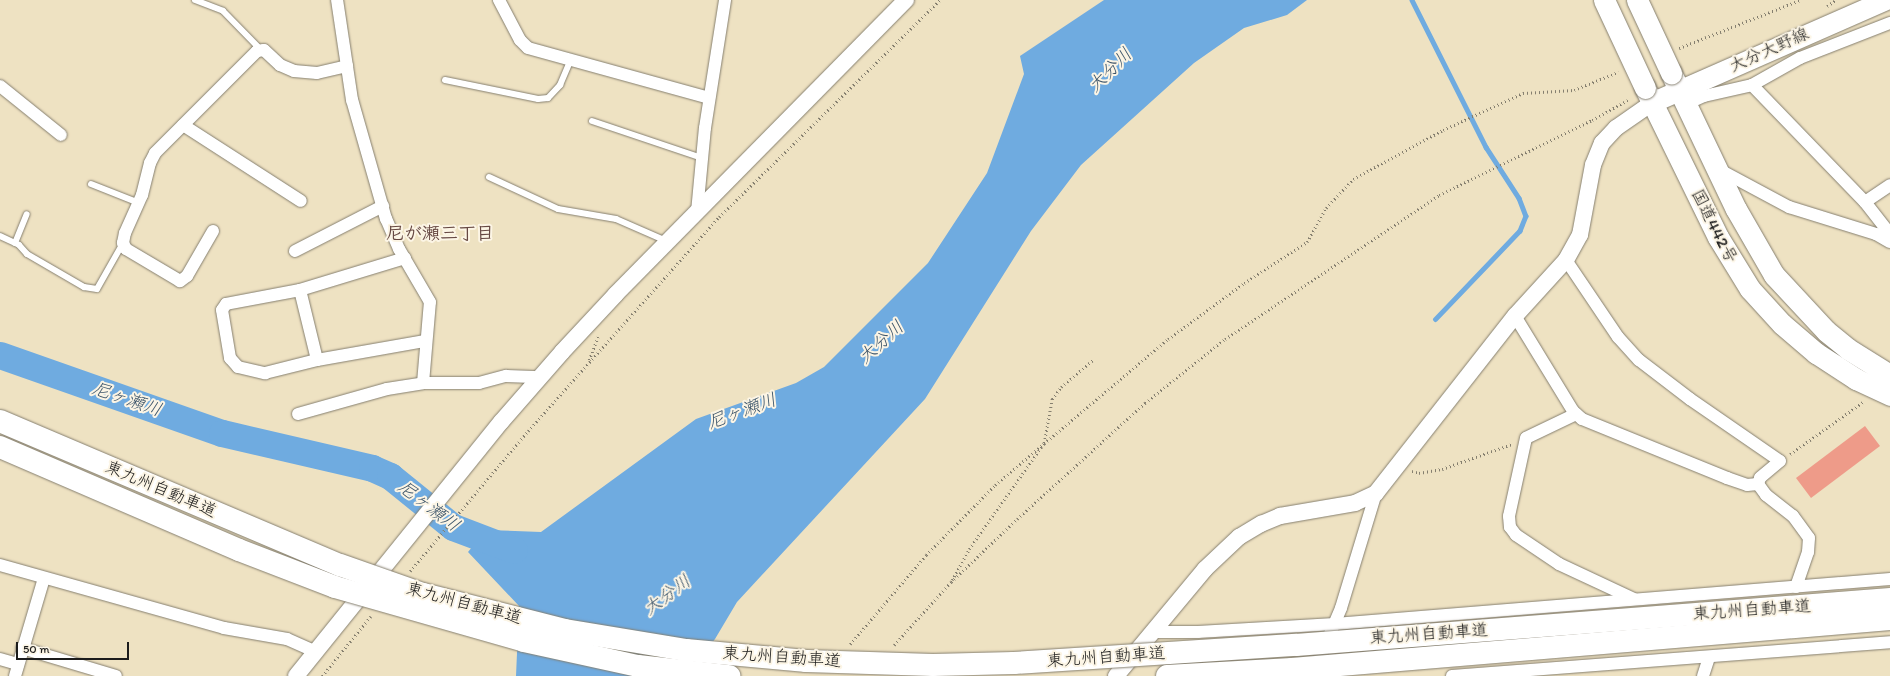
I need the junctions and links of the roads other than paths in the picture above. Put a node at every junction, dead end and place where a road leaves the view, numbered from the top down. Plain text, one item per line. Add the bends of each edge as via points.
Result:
1 (195, 0) edge
2 (337, 0) edge
3 (499, 0) edge
4 (724, 0) edge
5 (906, 0) edge
6 (1604, 0) edge
7 (1637, 0) edge
8 (1887, 0) edge
9 (1890, 23) edge
10 (262, 51) junction
11 (571, 59) junction
12 (347, 66) junction
13 (445, 80) dead end
14 (1752, 85) junction
15 (0, 86) edge
16 (1679, 89) junction
17 (1644, 95) junction
18 (710, 98) junction
19 (592, 121) dead end
20 (183, 125) junction
21 (61, 135) dead end
22 (702, 158) junction
23 (1717, 168) junction
24 (489, 177) dead end
25 (91, 184) dead end
26 (1890, 185) edge
27 (301, 201) dead end
28 (1865, 202) junction
29 (139, 203) junction
30 (383, 206) junction
31 (697, 212) junction
32 (27, 214) dead end
33 (213, 231) dead end
34 (1890, 234) edge
35 (0, 236) edge
36 (667, 242) junction
37 (1890, 242) edge
38 (15, 243) junction
39 (123, 243) junction
40 (295, 251) dead end
41 (405, 258) junction
42 (1566, 260) junction
43 (300, 290) junction
44 (1516, 316) junction
45 (425, 341) junction
46 (317, 360) junction
47 (1890, 375) edge
48 (540, 377) junction
49 (422, 383) junction
50 (1890, 395) edge
51 (298, 414) dead end
52 (1576, 414) junction
53 (0, 422) edge
54 (0, 447) edge
55 (1758, 484) junction
56 (1376, 493) junction
57 (0, 565) edge
58 (44, 578) junction
59 (1890, 579) edge
60 (1796, 587) junction
61 (1635, 600) junction
62 (1890, 600) edge
63 (1890, 619) edge
64 (1335, 624) junction
65 (1152, 632) junction
66 (1890, 642) edge
67 (22, 648) junction
68 (316, 652) junction
69 (1709, 657) junction
70 (0, 659) edge
71 (16, 670) edge
72 (116, 676) edge
73 (296, 676) edge
74 (729, 676) edge
75 (1116, 676) edge
76 (1167, 676) edge
77 (1312, 676) edge
78 (1452, 676) edge
79 (1703, 676) edge

1 - 10 lane via 223,11
2 - 12 street
3 - 11 street via 523,44 546,54
4 - 18 street
5 - 31 street
6 - 17 highway, 国道442号, bridge
7 - 16 highway, 国道442号, bridge
8 - 16 main road, 大分大野線
9 - 14 street via 1812,53
10 - 12 street via 280,65 294,71 317,73
10 - 20 street via 257,51
11 - 13 lane via 560,85 548,98 538,99
11 - 18 street
12 - 30 street via 352,100
14 - 16 street via 1704,96
14 - 28 street
15 - 21 street
16 - 17 main road, 大分大野線
16 - 23 highway, 国道442号
17 - 42 street via 1602,143 1592,171 1582,226
17 - 50 highway, 国道442号 via 1718,237 1750,289 1782,324 1816,353 1856,379
18 - 22 street
19 - 22 lane
20 - 27 street
20 - 29 street via 155,154
22 - 31 street
23 - 37 street via 1790,207 1876,234
23 - 47 highway, 国道442号 via 1751,238 1789,293 1838,341
24 - 36 lane via 558,210 616,219
25 - 29 lane
26 - 28 street
28 - 34 street
29 - 39 street
30 - 40 street
30 - 41 street
31 - 36 street
32 - 38 lane
33 - 39 street via 187,276 180,281 126,249
35 - 38 lane
36 - 48 street
38 - 39 lane via 27,254 84,287 97,288
41 - 43 street
41 - 45 street via 430,302
42 - 44 street
42 - 55 street via 1618,338 1639,360 1690,399 1780,461 1760,478
43 - 46 street
43 - 46 street via 226,304 222,310 230,358 238,367 265,373
44 - 52 street
44 - 56 street
45 - 46 street
45 - 49 street
48 - 49 street via 506,376 479,383
48 - 68 street
49 - 51 street via 387,389
52 - 55 street via 1585,421 1727,478 1747,485
52 - 61 street via 1526,439 1509,516 1512,530 1568,569
53 - 62 highway, 東九州自動車道, bridge via 340,566 423,594 565,630 686,650 806,661 933,665 1014,662 1296,645
54 - 74 highway, 東九州自動車道, bridge via 239,550 335,587 524,641 638,666
55 - 60 street via 1766,495 1793,516 1809,538 1808,552
56 - 64 street
56 - 65 street via 1354,503 1280,516 1250,529 1217,556
57 - 58 street
58 - 67 street
58 - 68 street via 224,628 280,638
59 - 60 street
60 - 61 street
61 - 64 street
63 - 76 highway, 東九州自動車道, bridge via 1292,669
64 - 65 street via 1198,632
64 - 77 street
65 - 75 street
66 - 69 street
67 - 71 street
67 - 72 street
68 - 73 street
69 - 78 street
69 - 79 street
70 - 71 street

